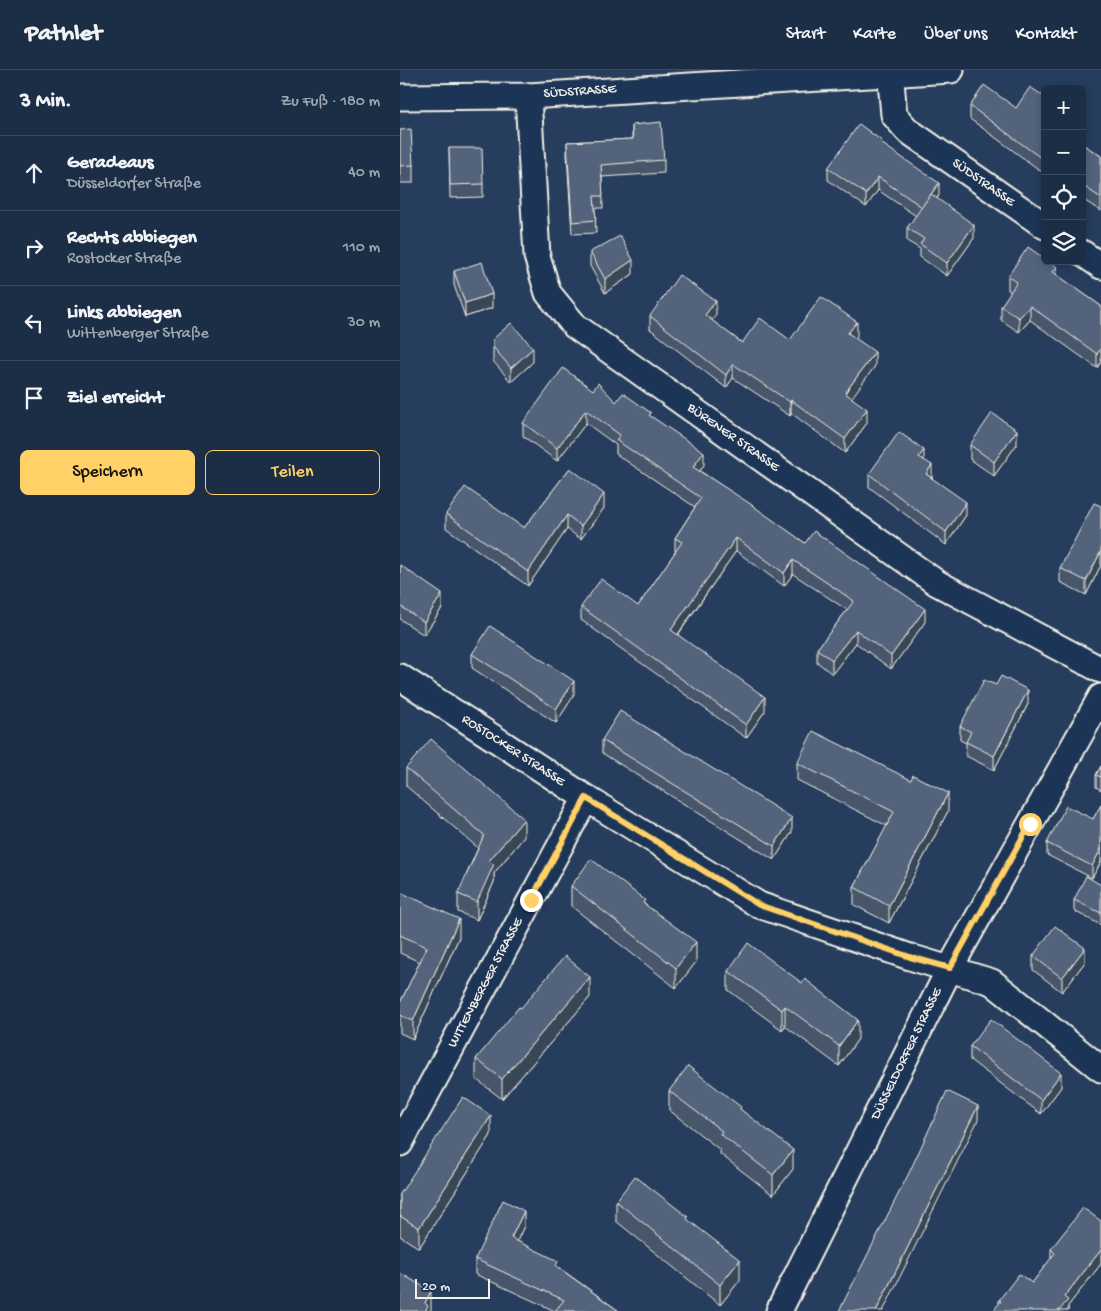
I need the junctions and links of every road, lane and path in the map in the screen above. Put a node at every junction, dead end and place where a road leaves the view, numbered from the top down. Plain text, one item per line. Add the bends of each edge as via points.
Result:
1 (950, 70) edge
2 (890, 71) edge
3 (528, 96) junction
4 (400, 98) edge
5 (1041, 223) edge
6 (1086, 256) edge
7 (1101, 266) edge
8 (1101, 670) edge
9 (400, 677) edge
10 (1101, 697) edge
11 (586, 798) junction
12 (950, 968) junction
13 (1101, 1069) edge
14 (400, 1142) edge
15 (780, 1311) edge

1 - 2 street
2 - 3 street, SÜDSTRASSE
2 - 5 street, SÜDSTRASSE via 894,115 907,130
3 - 4 street, SÜDSTRASSE
3 - 8 street, BÜRENER STRASSE via 536,256 548,293 575,326 937,583
6 - 7 street
9 - 11 street, ROSTOCKER STRASSE
10 - 12 street, DÜSSELDORFER STRASSE
11 - 12 street, ROSTOCKER STRASSE via 759,905
11 - 14 street, WITTENBERGER STRASSE
12 - 13 street, ROSTOCKER STRASSE via 992,982
12 - 15 street, DÜSSELDORFER STRASSE

